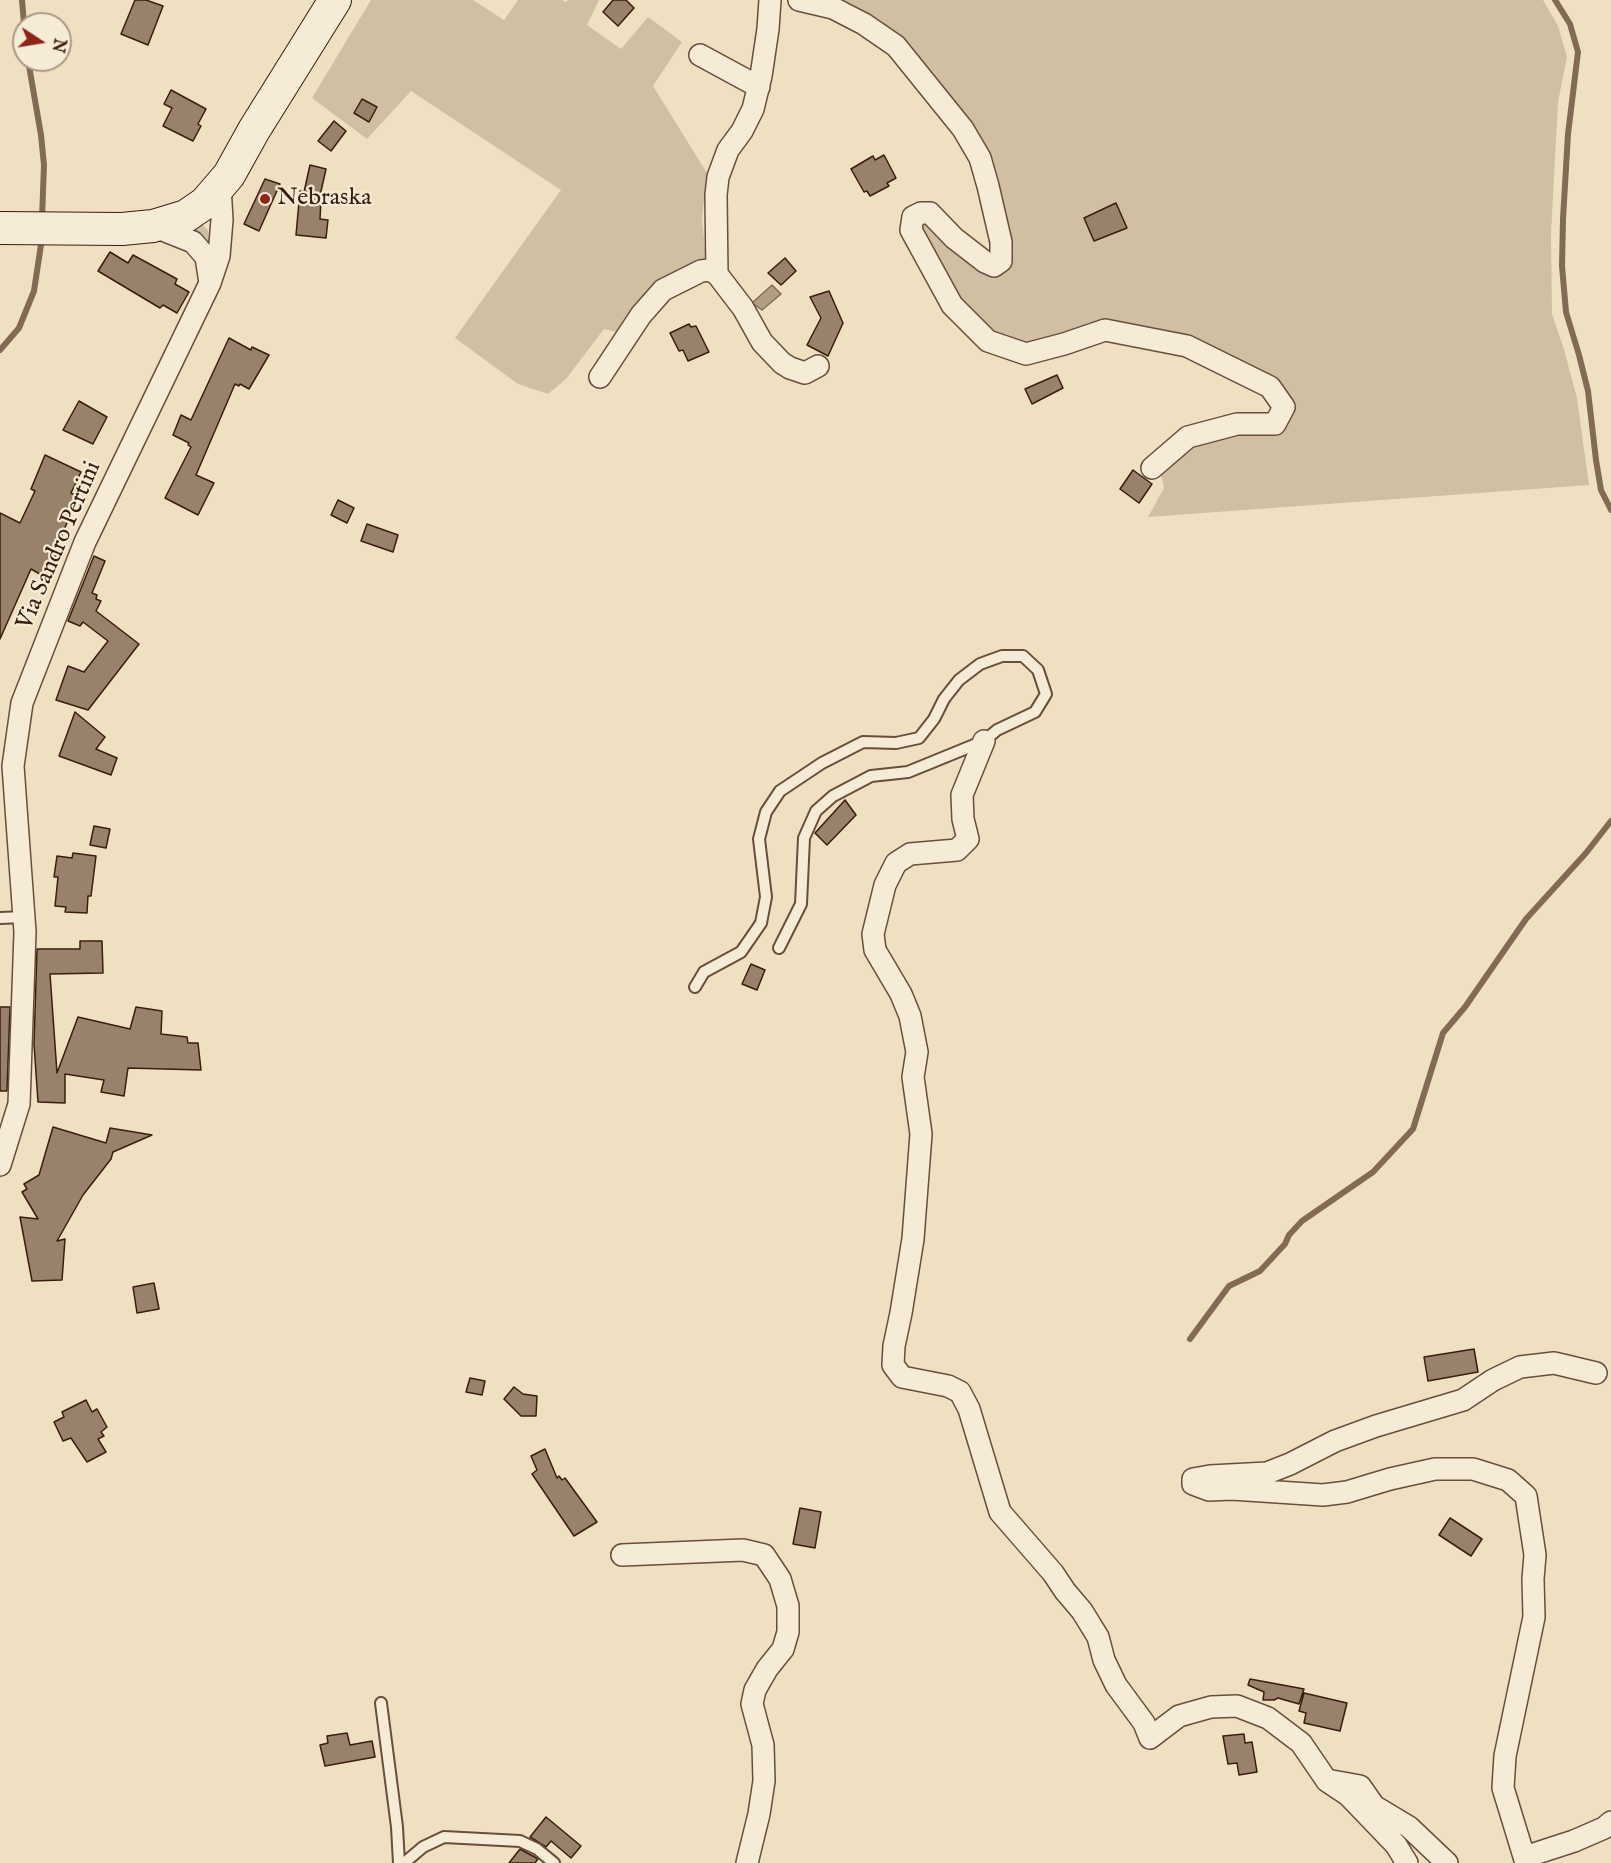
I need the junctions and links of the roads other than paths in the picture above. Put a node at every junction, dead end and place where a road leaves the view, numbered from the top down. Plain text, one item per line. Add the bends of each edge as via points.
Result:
1 (335, 0) edge
2 (770, 0) edge
3 (799, 0) edge
4 (700, 55) dead end
5 (759, 87) junction
6 (220, 186) junction
7 (153, 226) junction
8 (0, 228) edge
9 (717, 274) junction
10 (210, 283) junction
11 (818, 366) dead end
12 (600, 377) dead end
13 (1152, 468) dead end
14 (984, 741) junction
15 (24, 917) junction
16 (0, 918) edge
17 (779, 948) dead end
18 (695, 987) dead end
19 (0, 1166) edge
20 (1596, 1373) dead end
21 (622, 1555) dead end
22 (381, 1703) dead end
23 (1326, 1781) junction
24 (1611, 1822) edge
25 (1526, 1860) edge
26 (399, 1863) edge
27 (404, 1863) edge
28 (554, 1863) edge
29 (747, 1863) edge
30 (1407, 1863) edge
31 (1447, 1863) edge

1 - 6 main road
2 - 5 street
3 - 13 street via 833,9 896,46 963,129 980,158 1001,242 1001,261 994,266 985,262 930,213 913,217 911,230 952,305 988,340 1026,354 1105,330 1187,346 1270,387 1284,407 1275,424 1237,424 1188,437
4 - 5 street
5 - 9 street via 753,109 728,150 718,177
6 - 7 main road via 186,216
6 - 10 street, Via Sandro Pertini via 219,256
7 - 8 main road
7 - 10 street via 194,242 206,257
9 - 11 street via 762,342 782,363 805,373
9 - 12 street via 701,271 663,290 641,315
10 - 15 street, Via Sandro Pertini via 85,542 22,703 13,766
14 - 17 lane via 908,772 871,776 833,796 816,811 804,838 801,904
14 - 18 lane via 997,730 1035,712 1046,694 1038,670 1023,656 1002,656 980,664 959,680 919,738 863,742 780,791 766,812 759,839 766,897 761,923 741,952 704,972
14 - 23 street via 962,795 968,838 957,850 910,854 896,863 885,885 873,934 875,950 910,1016 917,1052 913,1077 921,1134 912,1239 893,1365 902,1377 960,1392 969,1409 1000,1512 1082,1611 1098,1637 1116,1685 1144,1722 1150,1738 1179,1716 1211,1707 1237,1706 1268,1718 1301,1743
15 - 16 lane
15 - 19 street, Via Sandro Pertini via 19,1104
20 - 25 street via 1554,1363 1520,1367 1463,1400 1335,1441 1267,1473 1193,1479 1193,1484 1209,1490 1323,1495 1435,1469 1473,1469 1508,1480 1526,1496 1535,1555 1534,1617 1505,1756 1503,1788
21 - 29 street via 743,1550 764,1555 780,1580 788,1606 788,1632 783,1649 755,1690 752,1704 763,1746 764,1781
22 - 26 lane
23 - 30 street via 1348,1795 1396,1845
23 - 31 street via 1360,1786 1374,1806 1409,1827
24 - 25 street
27 - 28 lane via 423,1847 444,1838 520,1841

